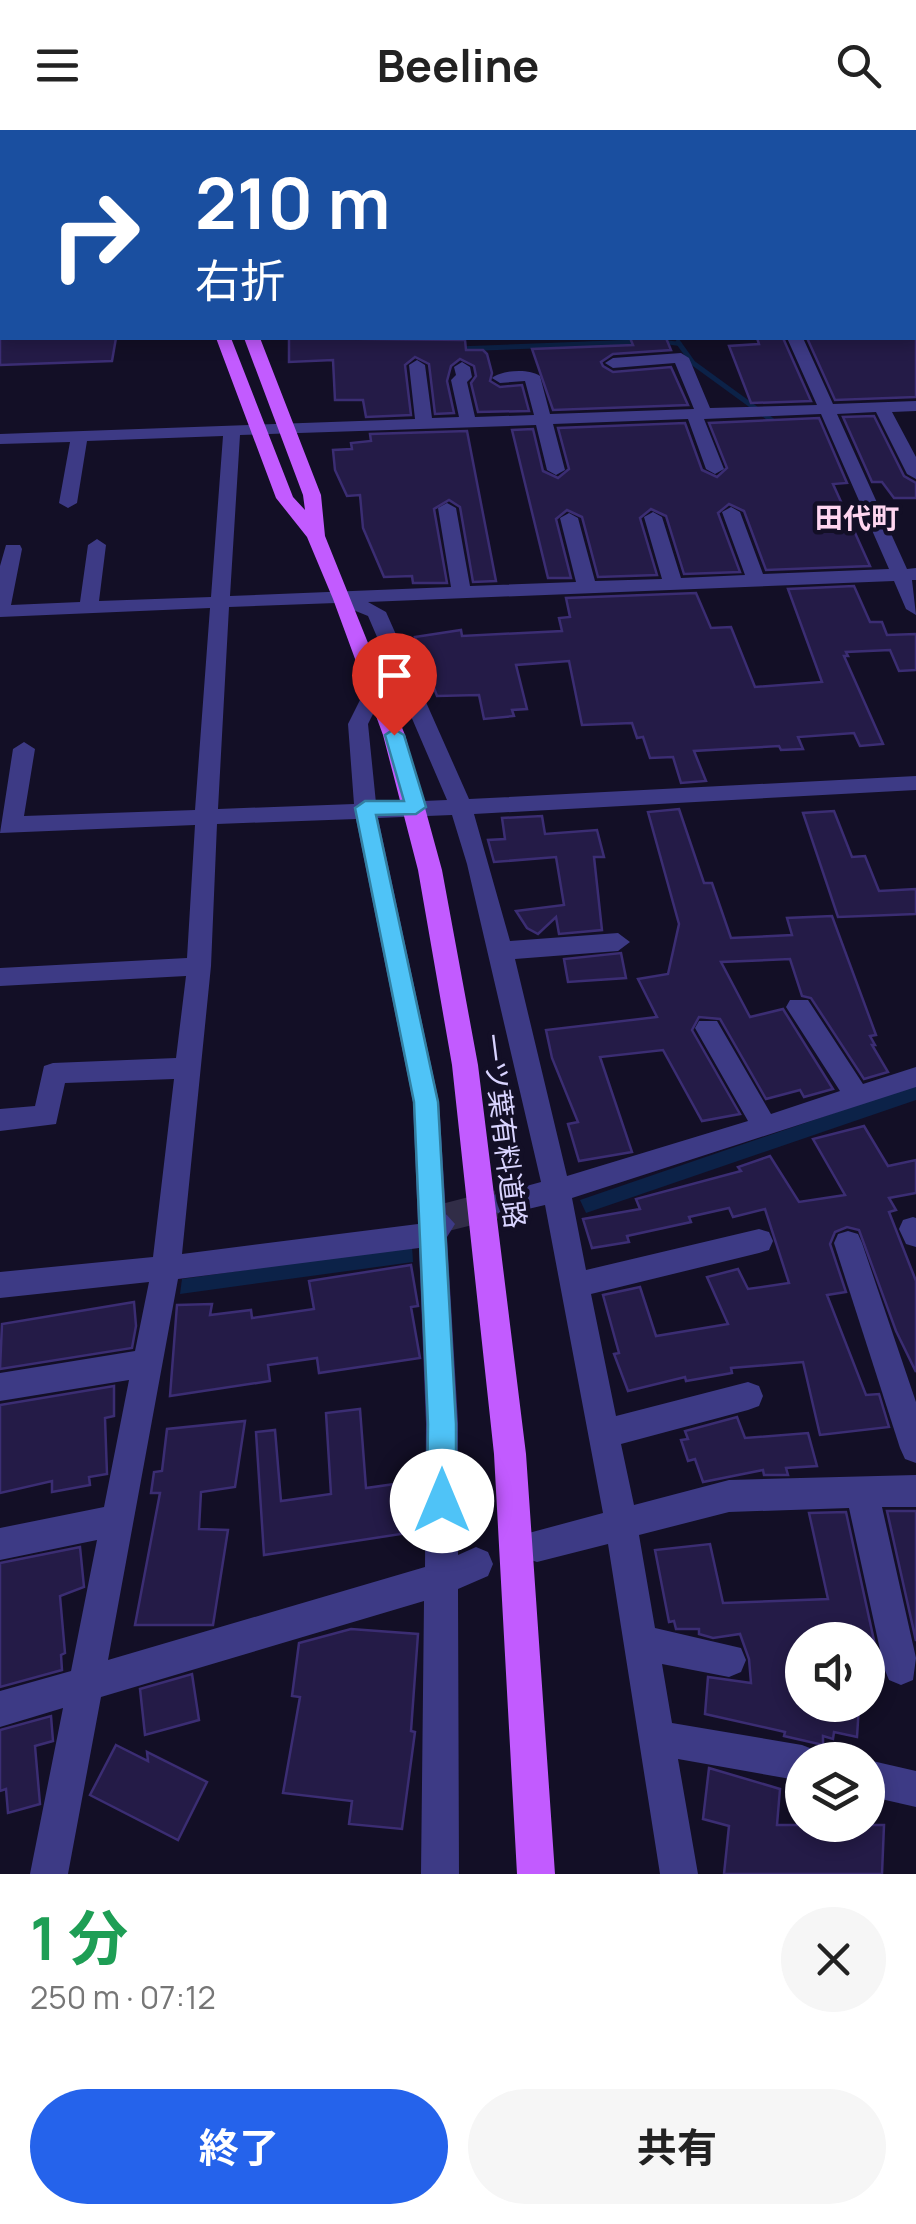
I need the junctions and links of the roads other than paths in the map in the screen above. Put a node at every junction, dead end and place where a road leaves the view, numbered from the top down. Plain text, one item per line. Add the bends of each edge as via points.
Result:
1 (224, 340) edge
2 (253, 340) edge
3 (796, 340) edge
4 (613, 363) dead end
5 (418, 365) dead end
6 (462, 367) dead end
7 (500, 378) dead end
8 (916, 406) edge
9 (882, 408) junction
10 (826, 410) junction
11 (699, 414) junction
12 (543, 420) junction
13 (468, 423) junction
14 (424, 424) junction
15 (232, 430) junction
16 (256, 430) junction
17 (287, 430) junction
18 (79, 436) junction
19 (0, 439) edge
20 (714, 469) dead end
21 (556, 470) dead end
22 (916, 474) edge
23 (68, 503) dead end
24 (447, 508) dead end
25 (731, 512) dead end
26 (653, 516) dead end
27 (569, 518) dead end
28 (316, 536) junction
29 (97, 545) dead end
30 (13, 550) dead end
31 (908, 574) edge
32 (756, 580) junction
33 (673, 584) junction
34 (587, 588) junction
35 (462, 594) junction
36 (342, 598) junction
37 (222, 602) junction
38 (89, 607) junction
39 (916, 609) edge
40 (376, 686) junction
41 (24, 750) dead end
42 (916, 783) edge
43 (416, 807) junction
44 (461, 807) junction
45 (365, 808) junction
46 (207, 815) junction
47 (6, 825) edge
48 (618, 942) dead end
49 (501, 951) junction
50 (199, 966) junction
51 (0, 977) edge
52 (799, 1007) dead end
53 (708, 1028) dead end
54 (189, 1068) junction
55 (916, 1077) edge
56 (857, 1096) junction
57 (0, 1120) edge
58 (764, 1128) junction
59 (556, 1192) junction
60 (503, 1203) tunnel mouth
61 (440, 1226) junction
62 (758, 1241) dead end
63 (848, 1243) dead end
64 (0, 1268) edge
65 (166, 1268) junction
66 (57, 1277) junction
67 (574, 1285) junction
68 (0, 1286) edge
69 (148, 1363) junction
70 (0, 1387) edge
71 (748, 1396) dead end
72 (603, 1434) junction
73 (916, 1448) edge
74 (916, 1491) edge
75 (862, 1492) junction
76 (116, 1520) junction
77 (620, 1523) junction
78 (0, 1544) edge
79 (537, 1546) dead end
80 (476, 1564) dead end
81 (441, 1579) junction
82 (640, 1642) junction
83 (729, 1660) dead end
84 (901, 1668) dead end
85 (84, 1683) junction
86 (0, 1708) edge
87 (656, 1738) junction
88 (785, 1760) edge
89 (885, 1782) edge
90 (916, 1789) edge
91 (49, 1874) edge
92 (440, 1874) edge
93 (536, 1874) edge
94 (679, 1874) edge

1 - 16 main road
2 - 17 main road
3 - 10 street
4 - 11 street via 681,358
5 - 14 street
6 - 13 street
7 - 12 street via 532,376
8 - 9 street
9 - 10 street
9 - 22 street
10 - 11 street
10 - 31 street
11 - 12 street
11 - 20 street
12 - 13 street
12 - 21 street
13 - 14 street
14 - 17 street
15 - 16 street
15 - 18 street
15 - 37 street
16 - 17 street
16 - 28 main road via 285,498
17 - 28 main road via 312,495
18 - 19 street
18 - 23 street
24 - 35 street
25 - 32 street
26 - 33 street
27 - 34 street
28 - 36 main road, 一ツ葉有料道路
29 - 38 street
30 - 38 street via 0,610
31 - 32 street
31 - 39 street
32 - 33 street
33 - 34 street
34 - 35 street
35 - 36 street
36 - 37 street
36 - 40 main road, 一ツ葉有料道路
36 - 44 street via 376,612
37 - 38 street
37 - 46 street
40 - 43 main road, 一ツ葉有料道路
40 - 45 street via 358,724
41 - 47 street
42 - 44 street
43 - 44 street
43 - 45 street
43 - 93 main road, 一ツ葉有料道路 via 466,1065 503,1395
44 - 49 street
45 - 46 street
45 - 61 street via 426,1102
46 - 47 street
46 - 50 street
48 - 49 street
49 - 59 street
50 - 51 street
50 - 54 street
52 - 56 street
53 - 58 street
54 - 57 street via 53,1073 47,1116
54 - 65 street
55 - 56 street
56 - 58 street
58 - 59 street
59 - 60 street
59 - 67 street
61 - 65 street
61 - 81 street
62 - 67 street
63 - 73 street via 860,1319
64 - 66 street
65 - 66 street
65 - 69 street
66 - 68 street
67 - 72 street
69 - 70 street
69 - 76 street
71 - 72 street
72 - 77 street
74 - 75 street
75 - 77 street via 729,1496
75 - 84 street
76 - 78 street
76 - 85 street
77 - 79 street
77 - 82 street
80 - 81 street
81 - 85 street
81 - 92 street
82 - 83 street
82 - 87 street
85 - 86 street
85 - 91 street
87 - 88 street
87 - 94 street
89 - 90 street

